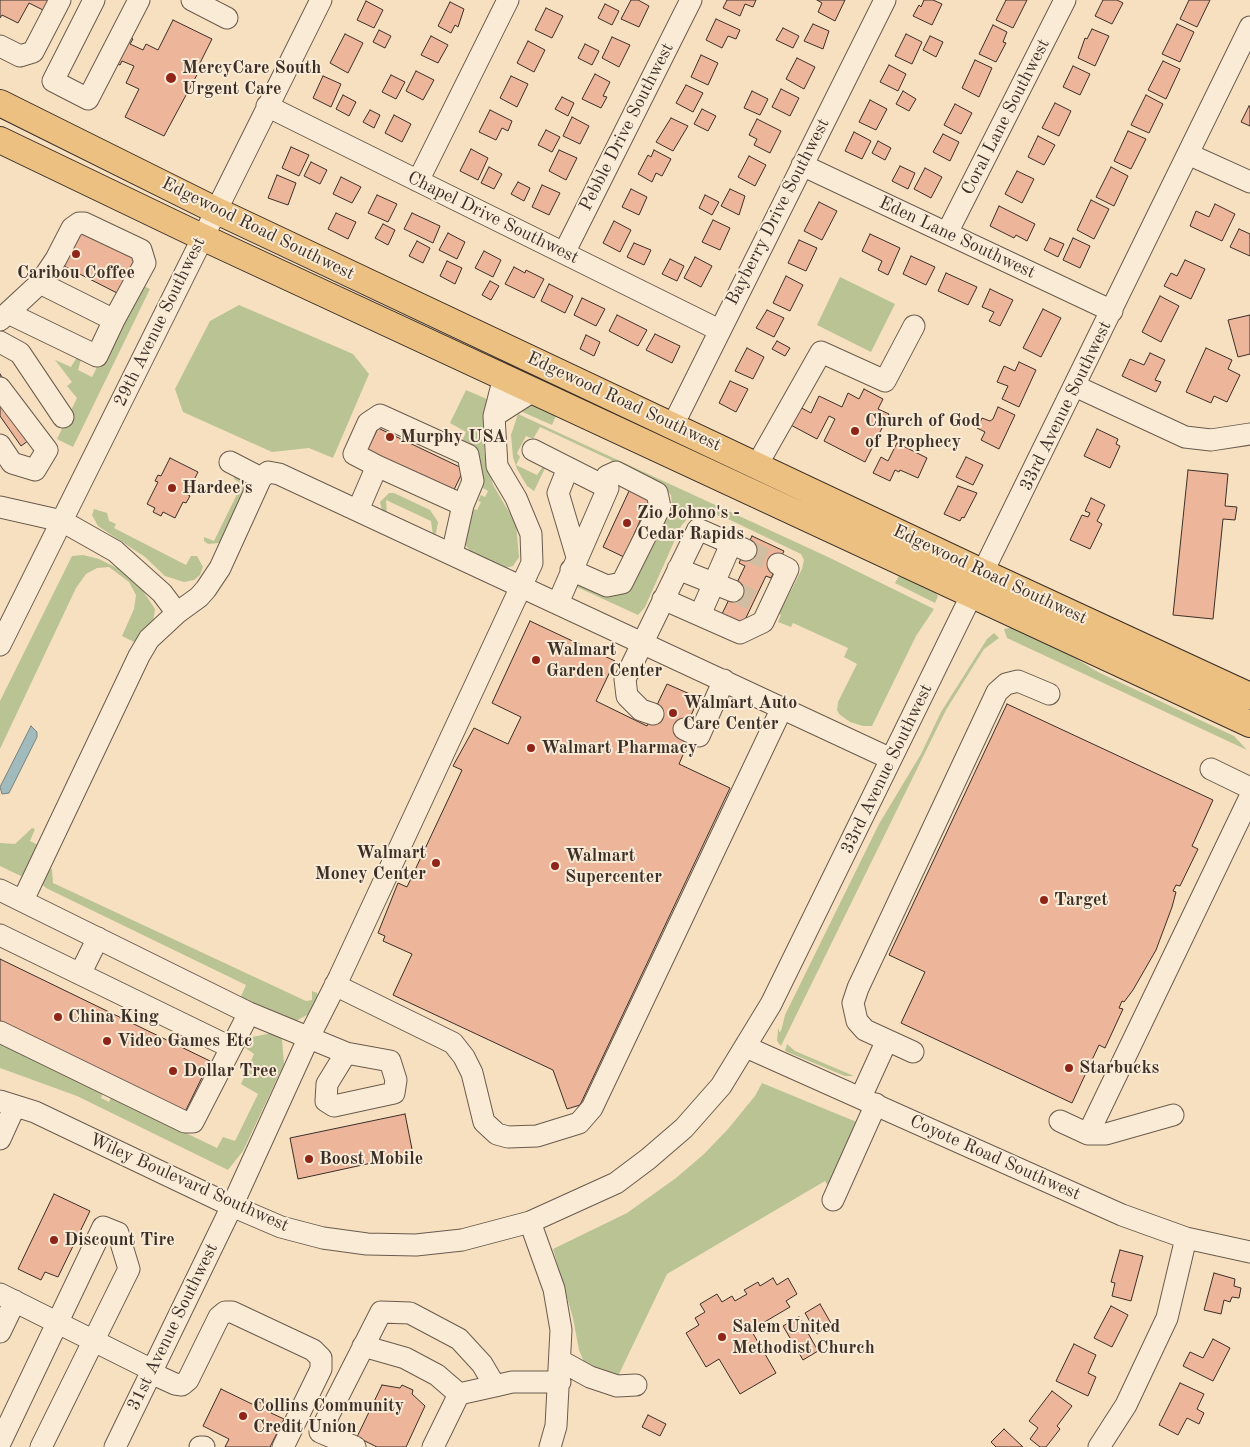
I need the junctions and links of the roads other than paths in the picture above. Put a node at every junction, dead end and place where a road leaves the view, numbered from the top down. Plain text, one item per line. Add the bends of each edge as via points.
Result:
1 (60, 0) edge
2 (94, 0) edge
3 (138, 0) edge
4 (192, 0) edge
5 (321, 0) edge
6 (508, 0) edge
7 (691, 0) edge
8 (885, 0) edge
9 (1065, 0) edge
10 (227, 18) dead end
11 (1250, 27) edge
12 (0, 46) edge
13 (0, 103) edge
14 (267, 106) junction
15 (0, 140) edge
16 (1188, 154) junction
17 (802, 165) junction
18 (418, 180) junction
19 (1250, 182) edge
20 (216, 210) junction
21 (947, 234) junction
22 (202, 237) junction
23 (564, 253) junction
24 (40, 283) junction
25 (1112, 311) junction
26 (4, 317) edge
27 (114, 320) junction
28 (914, 326) dead end
29 (719, 330) junction
30 (0, 342) edge
31 (504, 377) junction
32 (1075, 386) junction
33 (0, 388) edge
34 (533, 391) junction
35 (627, 404) junction
36 (494, 416) junction
37 (63, 417) dead end
38 (673, 425) junction
39 (1250, 434) edge
40 (0, 444) edge
41 (532, 450) dead end
42 (230, 462) dead end
43 (757, 465) junction
44 (377, 466) junction
45 (568, 468) junction
46 (261, 478) junction
47 (603, 485) junction
48 (462, 505) junction
49 (0, 507) edge
50 (358, 510) junction
51 (62, 521) junction
52 (452, 554) junction
53 (574, 564) junction
54 (778, 564) dead end
55 (678, 569) junction
56 (714, 583) junction
57 (979, 584) junction
58 (522, 586) junction
59 (733, 591) tunnel mouth
60 (663, 599) junction
61 (558, 603) junction
62 (177, 613) junction
63 (700, 615) junction
64 (641, 642) junction
65 (0, 645) edge
66 (724, 680) junction
67 (1049, 694) dead end
68 (1250, 696) edge
69 (782, 708) junction
70 (652, 714) dead end
71 (696, 724) dead end
72 (1250, 724) edge
73 (892, 759) junction
74 (1210, 769) dead end
75 (1250, 788) edge
76 (1250, 797) edge
77 (0, 890) edge
78 (23, 900) junction
79 (0, 935) edge
80 (98, 938) junction
81 (80, 974) junction
82 (335, 985) junction
83 (249, 1013) junction
84 (0, 1032) edge
85 (309, 1037) junction
86 (887, 1040) junction
87 (230, 1047) junction
88 (746, 1048) junction
89 (912, 1052) dead end
90 (346, 1054) dead end
91 (868, 1101) junction
92 (7, 1103) edge
93 (1173, 1115) dead end
94 (1060, 1121) dead end
95 (1088, 1134) junction
96 (0, 1139) edge
97 (833, 1200) dead end
98 (232, 1206) junction
99 (530, 1222) junction
100 (1186, 1238) junction
101 (1250, 1252) edge
102 (8, 1298) edge
103 (58, 1323) junction
104 (0, 1332) edge
105 (92, 1340) junction
106 (363, 1346) junction
107 (560, 1371) junction
108 (152, 1372) junction
109 (636, 1385) dead end
110 (495, 1386) junction
111 (459, 1394) junction
112 (0, 1444) edge
113 (342, 1444) edge
114 (41, 1447) edge
115 (115, 1447) edge
116 (283, 1447) edge
117 (433, 1447) edge
118 (550, 1447) edge
119 (1099, 1447) edge

1 - 12 street via 33,52 20,56
2 - 3 street via 53,81 88,99
4 - 10 street
5 - 14 street, 29th Avenue Southwest
6 - 18 street
7 - 23 street, Pebble Drive Southwest
8 - 17 street, Bayberry Drive Southwest
9 - 21 street, Coral Lane Southwest
11 - 16 street, 33rd Avenue Southwest
13 - 20 main road, Edgewood Road Southwest
14 - 18 street, Chapel Drive Southwest
14 - 20 street, 29th Avenue Southwest
15 - 22 main road, Edgewood Road Southwest
16 - 19 street
16 - 25 street, 33rd Avenue Southwest
17 - 21 street, Eden Lane Southwest
17 - 29 street, Bayberry Drive Southwest
18 - 23 street, Chapel Drive Southwest
20 - 22 street, 29th Avenue Southwest
20 - 35 main road, Edgewood Road Southwest
21 - 25 street, Eden Lane Southwest
22 - 31 main road, Edgewood Road Southwest
22 - 51 street, 29th Avenue Southwest
23 - 29 street, Chapel Drive Southwest
24 - 26 street
24 - 27 street
24 - 27 street via 72,228 79,223 141,250 145,263
25 - 32 street, 33rd Avenue Southwest
26 - 27 street via 97,356
28 - 43 street via 885,381 821,352
29 - 38 street, Bayberry Drive Southwest
30 - 37 street via 20,353
31 - 34 main road, Edgewood Road Southwest
31 - 35 main road via 522,369 602,406
31 - 36 street, 31st Avenue Southwest
32 - 39 street via 1185,437 1211,440
32 - 57 street, 33rd Avenue Southwest
33 - 40 street via 47,450 35,470 12,463
34 - 36 street
34 - 57 main road, Edgewood Road Southwest
35 - 38 main road, Edgewood Road Southwest
36 - 58 street, 31st Avenue Southwest via 497,466 516,498 531,534 532,563
38 - 43 main road, Edgewood Road Southwest
41 - 45 street
42 - 46 street
43 - 57 main road, Edgewood Road Southwest
44 - 48 street
44 - 48 street via 354,454 368,423 380,415 468,455 473,481
44 - 50 street
45 - 47 street
45 - 53 street via 558,493
46 - 50 street via 268,472 279,474
46 - 62 street via 220,568 199,597
47 - 53 street via 608,488
47 - 53 street via 608,476 616,472 657,493 660,507 622,583 607,586
48 - 52 street
49 - 51 street
50 - 52 street
51 - 62 street via 116,551 162,593
51 - 65 street, 29th Avenue Southwest
52 - 58 street
53 - 61 street
54 - 63 street via 788,569 762,604 763,622 740,633
55 - 56 street
55 - 56 street via 698,529 738,547
55 - 60 street
56 - 59 street
56 - 63 street
57 - 68 main road, Edgewood Road Southwest
57 - 72 main road, Edgewood Road Southwest
57 - 73 street, 33rd Avenue Southwest
58 - 61 street
58 - 82 street, 31st Avenue Southwest
60 - 63 street
60 - 64 street
61 - 64 street
62 - 78 street via 149,639 139,656
64 - 66 street
64 - 70 street via 624,688 632,702
66 - 69 street
66 - 71 street
67 - 86 street via 1018,681 1006,684 997,692 862,979 853,1003 857,1020 865,1030
69 - 73 street
69 - 82 street via 592,1108 579,1123 537,1136 518,1138 497,1134 484,1122 472,1073 453,1043
73 - 88 street, 33rd Avenue Southwest
74 - 75 street
76 - 95 street
77 - 78 street
78 - 80 street
79 - 81 street
80 - 81 street
80 - 83 street
81 - 87 street
82 - 85 street, 31st Avenue Southwest
83 - 85 street
83 - 87 street
84 - 87 street via 185,1122 193,1122
85 - 90 street
85 - 98 street, 31st Avenue Southwest
86 - 89 street
86 - 91 street
88 - 91 street, Coyote Road Southwest
88 - 99 street, 33rd Avenue Southwest via 721,1086 684,1128 648,1159 616,1184
91 - 97 street
91 - 100 street, Coyote Road Southwest via 1122,1215
92 - 96 street
92 - 98 street, Wiley Boulevard Southwest via 34,1112
93 - 95 street via 1106,1134
94 - 95 street
98 - 99 street, Wiley Boulevard Southwest via 281,1227 367,1244 416,1245 462,1240
98 - 108 street, 31st Avenue Southwest
99 - 107 street via 554,1289 561,1330
100 - 101 street, Coyote Road Southwest
100 - 119 street via 1167,1318 1126,1405
102 - 103 street
102 - 104 street
103 - 105 street
103 - 105 street via 103,1227 118,1233 129,1269
103 - 112 street
105 - 108 street
105 - 114 street
106 - 110 street via 381,1312 410,1312 459,1339 482,1364
106 - 111 street via 405,1358 437,1375
106 - 113 street via 320,1432
107 - 109 street via 617,1386
107 - 110 street
107 - 118 street via 556,1426
108 - 115 street, 31st Avenue Southwest
108 - 116 street via 182,1385 188,1380 219,1317 225,1312 232,1312 313,1350 321,1358 321,1369
110 - 111 street
111 - 117 street

